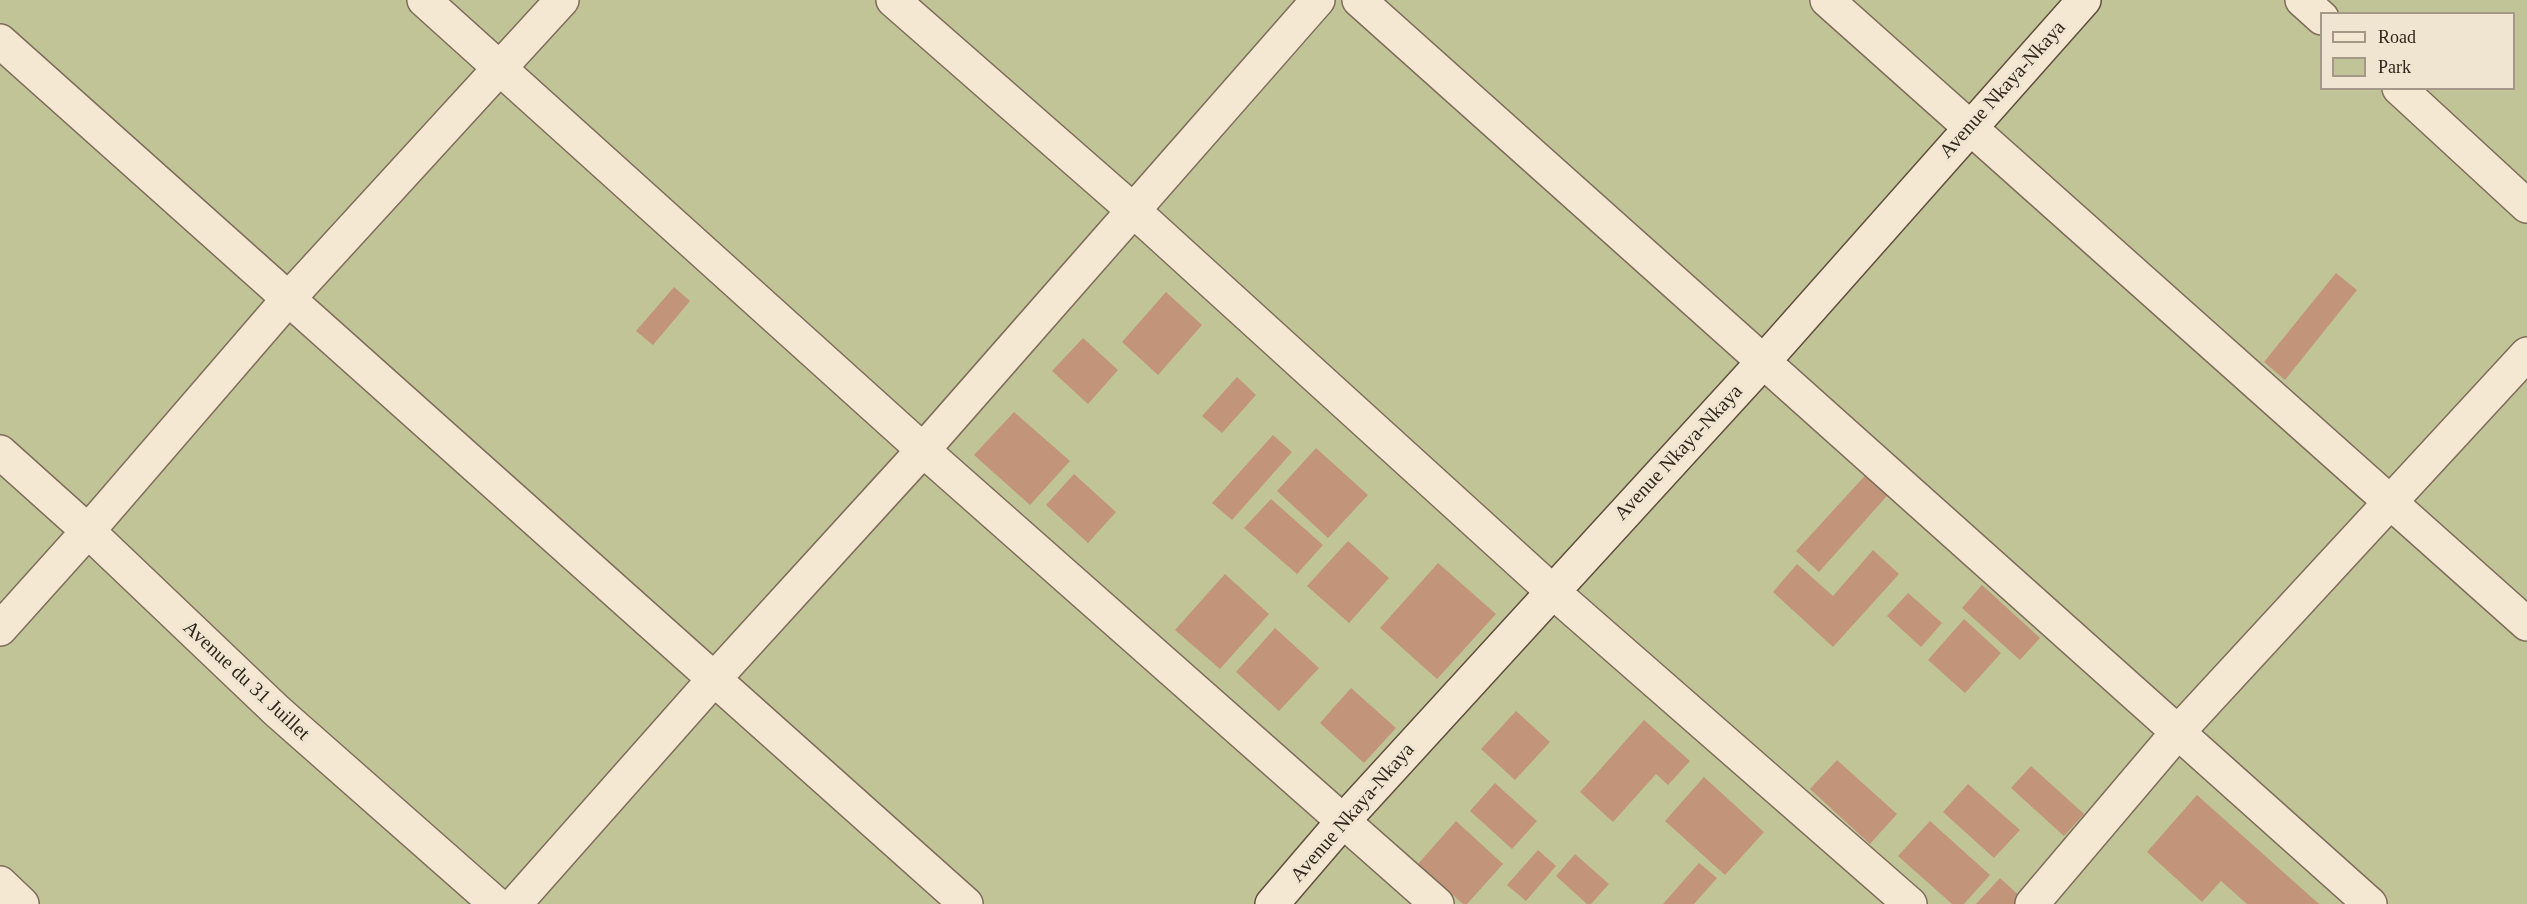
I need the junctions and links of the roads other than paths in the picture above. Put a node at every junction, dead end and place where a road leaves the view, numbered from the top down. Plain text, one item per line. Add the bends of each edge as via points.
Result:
1 (424, 0) edge
2 (562, 0) edge
3 (892, 0) edge
4 (1318, 0) edge
5 (1359, 0) edge
6 (1827, 0) edge
7 (2084, 0) edge
8 (2302, 0) edge
9 (2320, 16) edge
10 (0, 41) edge
11 (501, 68) junction
12 (2401, 90) edge
13 (1970, 126) junction
14 (2527, 206) edge
15 (1134, 211) junction
16 (289, 298) junction
17 (2527, 354) edge
18 (1762, 362) junction
19 (922, 450) junction
20 (0, 452) edge
21 (2390, 500) junction
22 (88, 531) junction
23 (1552, 591) junction
24 (2527, 624) edge
25 (0, 629) edge
26 (715, 678) junction
27 (2177, 733) junction
28 (1344, 820) junction
29 (0, 884) edge
30 (22, 904) edge
31 (496, 904) edge
32 (515, 904) edge
33 (966, 904) edge
34 (1272, 904) edge
35 (1437, 904) edge
36 (1910, 904) edge
37 (2032, 904) edge
38 (2370, 904) edge

1 - 11 street
2 - 11 street
3 - 15 street
4 - 15 street
5 - 18 street
6 - 13 street
7 - 13 street, Avenue Nkaya-Nkaya
8 - 9 street
10 - 16 street
11 - 16 street
11 - 19 street
12 - 14 street
13 - 18 street, Avenue Nkaya-Nkaya
13 - 21 street
15 - 19 street
15 - 23 street
16 - 22 street
16 - 26 street
17 - 21 street
18 - 23 street, Avenue Nkaya-Nkaya
18 - 27 street
19 - 26 street
19 - 28 street
20 - 22 street, Avenue du 31 Juillet
21 - 24 street
21 - 27 street
22 - 25 street
22 - 31 street, Avenue du 31 Juillet via 277,711
23 - 28 street, Avenue Nkaya-Nkaya
23 - 36 street
26 - 32 street
26 - 33 street
27 - 37 street
27 - 38 street
28 - 34 street, Avenue Nkaya-Nkaya
28 - 35 street
29 - 30 street

